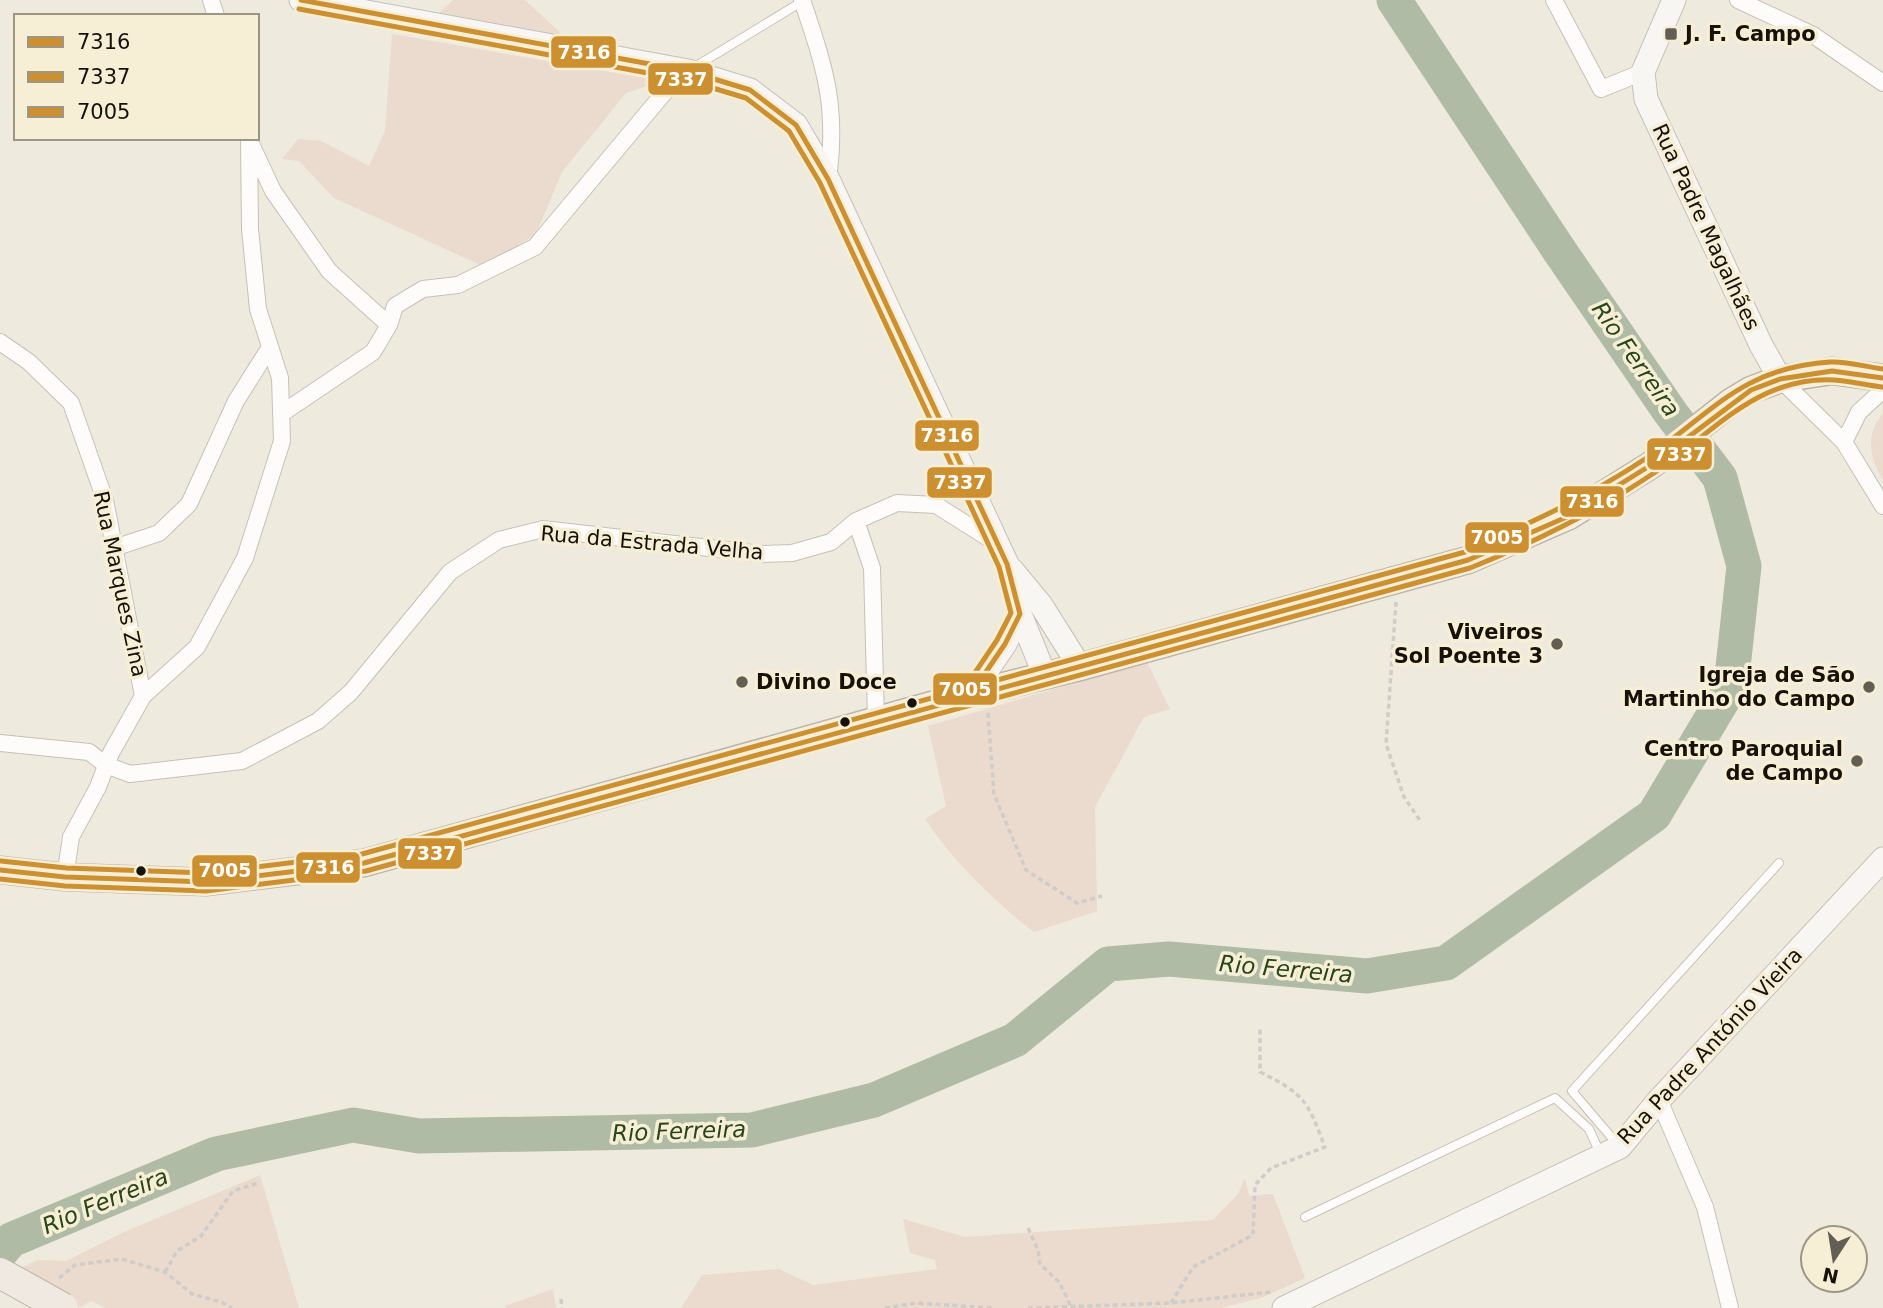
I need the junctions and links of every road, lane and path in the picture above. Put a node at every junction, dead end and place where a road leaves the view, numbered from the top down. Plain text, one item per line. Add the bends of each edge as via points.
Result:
1 (301, 0) edge
2 (803, 0) edge
3 (1554, 0) edge
4 (1674, 0) edge
5 (1738, 0) edge
6 (688, 71) junction
7 (1643, 72) junction
8 (1883, 83) edge
9 (249, 140) edge
10 (249, 140) edge
11 (828, 179) junction
12 (389, 326) junction
13 (0, 342) edge
14 (270, 347) junction
15 (1883, 378) edge
16 (1780, 379) junction
17 (1883, 390) edge
18 (281, 414) junction
19 (1844, 442) junction
20 (1883, 506) edge
21 (856, 521) junction
22 (114, 548) junction
23 (1002, 554) junction
24 (1398, 579) junction
25 (1020, 614) junction
26 (1080, 667) junction
27 (1045, 676) junction
28 (978, 692) junction
29 (143, 696) junction
30 (876, 721) junction
31 (0, 743) edge
32 (106, 765) junction
33 (1421, 822) dead end
34 (1883, 859) edge
35 (1779, 863) dead end
36 (0, 870) edge
37 (65, 877) junction
38 (1102, 896) dead end
39 (1259, 1027) dead end
40 (1659, 1100) junction
41 (1610, 1152) junction
42 (258, 1183) dead end
43 (1305, 1217) dead end
44 (1028, 1228) dead end
45 (165, 1272) junction
46 (0, 1273) edge
47 (57, 1296) edge
48 (561, 1299) dead end
49 (1171, 1303) junction
50 (1071, 1307) edge
51 (1287, 1307) edge
52 (232, 1308) edge
53 (562, 1308) edge
54 (885, 1308) edge
55 (994, 1308) edge
56 (1028, 1308) edge
57 (1730, 1308) edge

1 - 6 street
2 - 6 lane
2 - 11 street via 831,94 833,139
3 - 7 street via 1601,89
4 - 7 street
5 - 8 street via 1813,35
6 - 11 street via 750,90 796,125
6 - 12 street via 669,87 535,247 458,285 423,289 395,306
7 - 16 street, Rua Padre Magalhães via 1646,99
9 - 12 street via 273,191 329,271
10 - 14 street via 251,242 258,309
11 - 23 street
12 - 18 street via 373,352
13 - 22 street, Rua Marques Zina via 29,362 71,403 105,500
14 - 18 street via 280,378
14 - 22 street via 236,401 188,504 159,533
15 - 16 main road via 1832,371
16 - 19 street
16 - 24 main road via 1731,402 1651,465 1569,516 1468,560
17 - 19 street via 1859,412
18 - 29 street via 282,441 245,558 197,647
19 - 20 street
21 - 23 street, Rua da Estrada Velha via 897,503 936,505
21 - 30 street via 872,568
21 - 32 street, Rua da Estrada Velha via 831,542 792,553 762,554 543,529 499,540 450,572 351,692 318,721 242,761 130,774
22 - 29 street, Rua Marques Zina
23 - 25 street
23 - 26 street
24 - 26 main road
24 - 33 path via 1386,744 1404,797
25 - 27 street
25 - 28 street
26 - 27 main road
27 - 28 main road
28 - 30 main road
28 - 38 path via 994,794 1026,870 1076,903
29 - 32 street
30 - 37 main road via 364,863 206,883
31 - 32 street, Rua da Estrada Velha via 89,752
32 - 37 street via 71,837
34 - 40 street, Rua Padre António Vieira
35 - 41 lane via 1572,1091
36 - 37 main road
39 - 49 path via 1260,1072 1307,1102 1325,1147 1271,1168 1255,1185 1253,1235 1193,1267
40 - 41 street, Rua Padre António Vieira
40 - 57 street via 1705,1207
41 - 43 lane via 1555,1098
41 - 51 street, Rua Padre António Vieira
42 - 45 path via 233,1191 201,1236 177,1251
44 - 50 path via 1040,1264 1060,1283
45 - 47 path via 122,1259 75,1265
45 - 52 path via 192,1294
46 - 47 highway, bridge
48 - 53 path
49 - 50 path
49 - 51 path via 1278,1292
50 - 56 path
54 - 55 path via 916,1303

